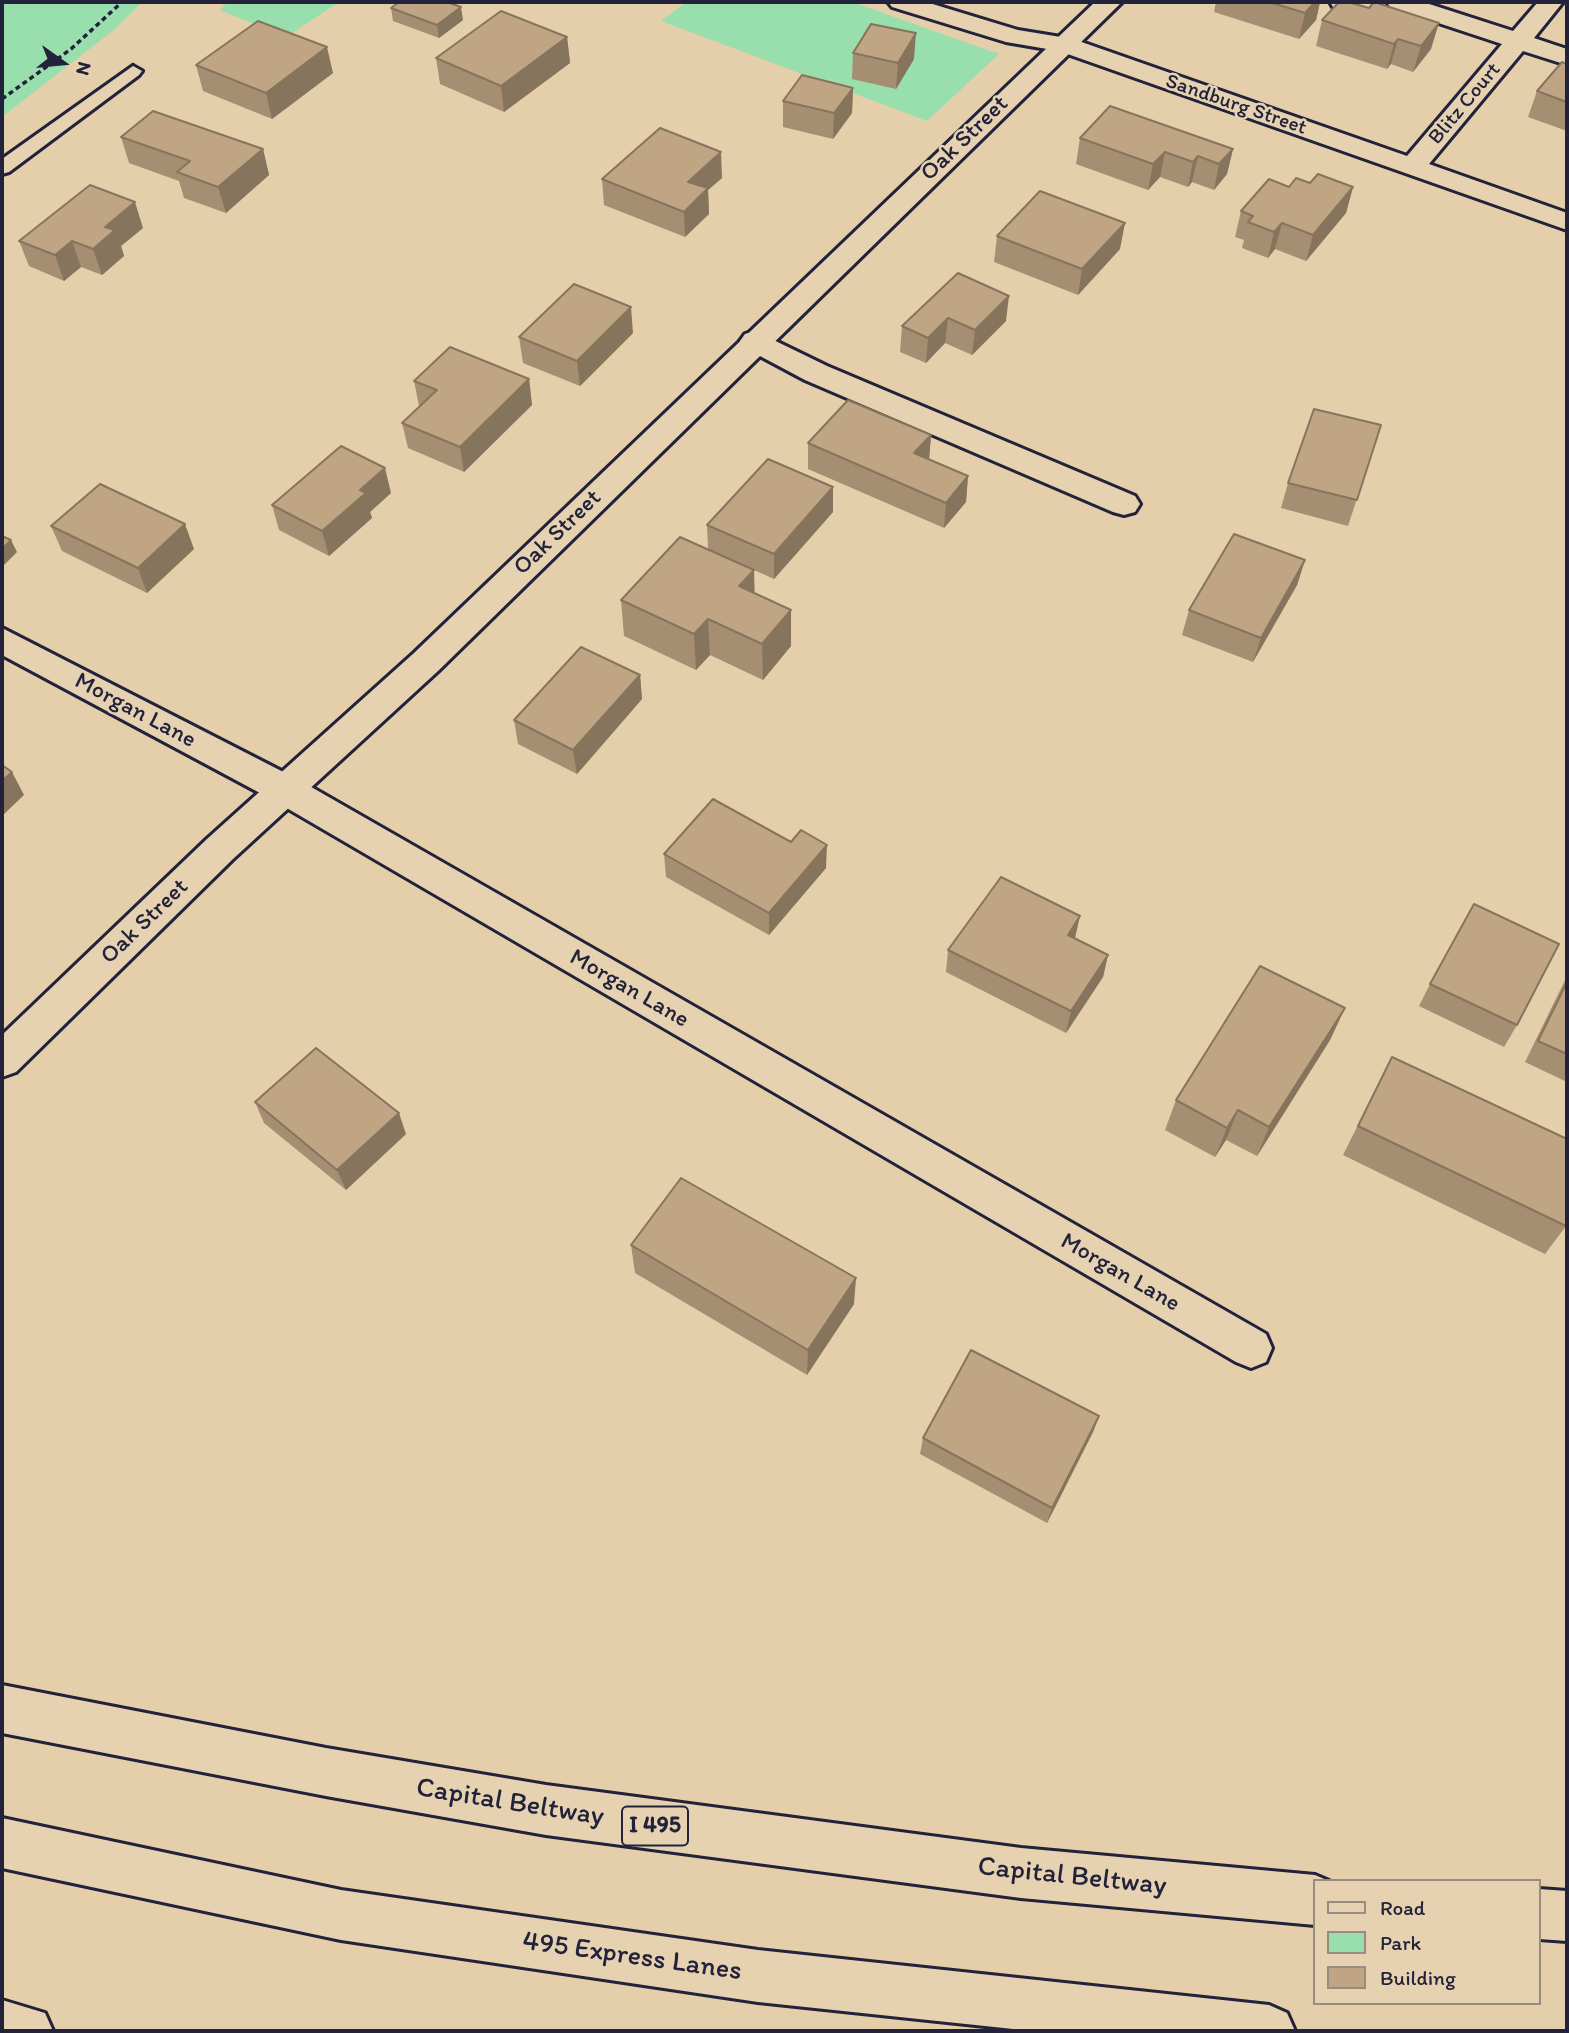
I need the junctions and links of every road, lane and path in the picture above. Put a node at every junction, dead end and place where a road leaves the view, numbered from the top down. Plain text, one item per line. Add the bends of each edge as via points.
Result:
1 (122, 2) edge
2 (901, 2) edge
3 (1109, 2) edge
4 (1342, 2) edge
5 (1366, 2) edge
6 (1390, 2) edge
7 (1398, 2) edge
8 (1550, 2) edge
9 (1518, 41) junction
10 (1064, 44) junction
11 (1567, 57) edge
12 (132, 71) dead end
13 (2, 99) edge
14 (1412, 167) junction
15 (2, 168) edge
16 (1567, 222) edge
17 (755, 341) junction
18 (1124, 504) dead end
19 (2, 640) edge
20 (286, 790) junction
21 (2, 1060) edge
22 (1251, 1348) dead end
23 (2, 1709) edge
24 (2, 1843) edge
25 (1314, 1900) edge
26 (1541, 1914) edge
27 (1567, 1916) edge
28 (2, 2026) edge
29 (27, 2031) edge
30 (1269, 2031) edge

1 - 13 path via 71,49
2 - 10 main road, Sandburg Street via 1015,37
3 - 10 main road, Oak Street
4 - 5 main road
6 - 7 main road, Blitz Court
7 - 9 main road, Blitz Court
8 - 9 main road, Blitz Court
9 - 11 main road, Blitz Court
9 - 14 main road, Blitz Court
10 - 14 main road, Sandburg Street
10 - 17 main road, Oak Street
12 - 15 lane
14 - 16 main road, Sandburg Street
17 - 18 main road via 816,373
17 - 20 main road, Oak Street via 426,662
19 - 20 main road, Morgan Lane
20 - 21 main road, Oak Street
20 - 22 main road, Morgan Lane
23 - 25 main road, Capital Beltway / I 495 via 559,1812 1021,1873
24 - 30 main road, 495 Express Lanes via 341,1915 758,1976
26 - 27 main road
28 - 29 main road

